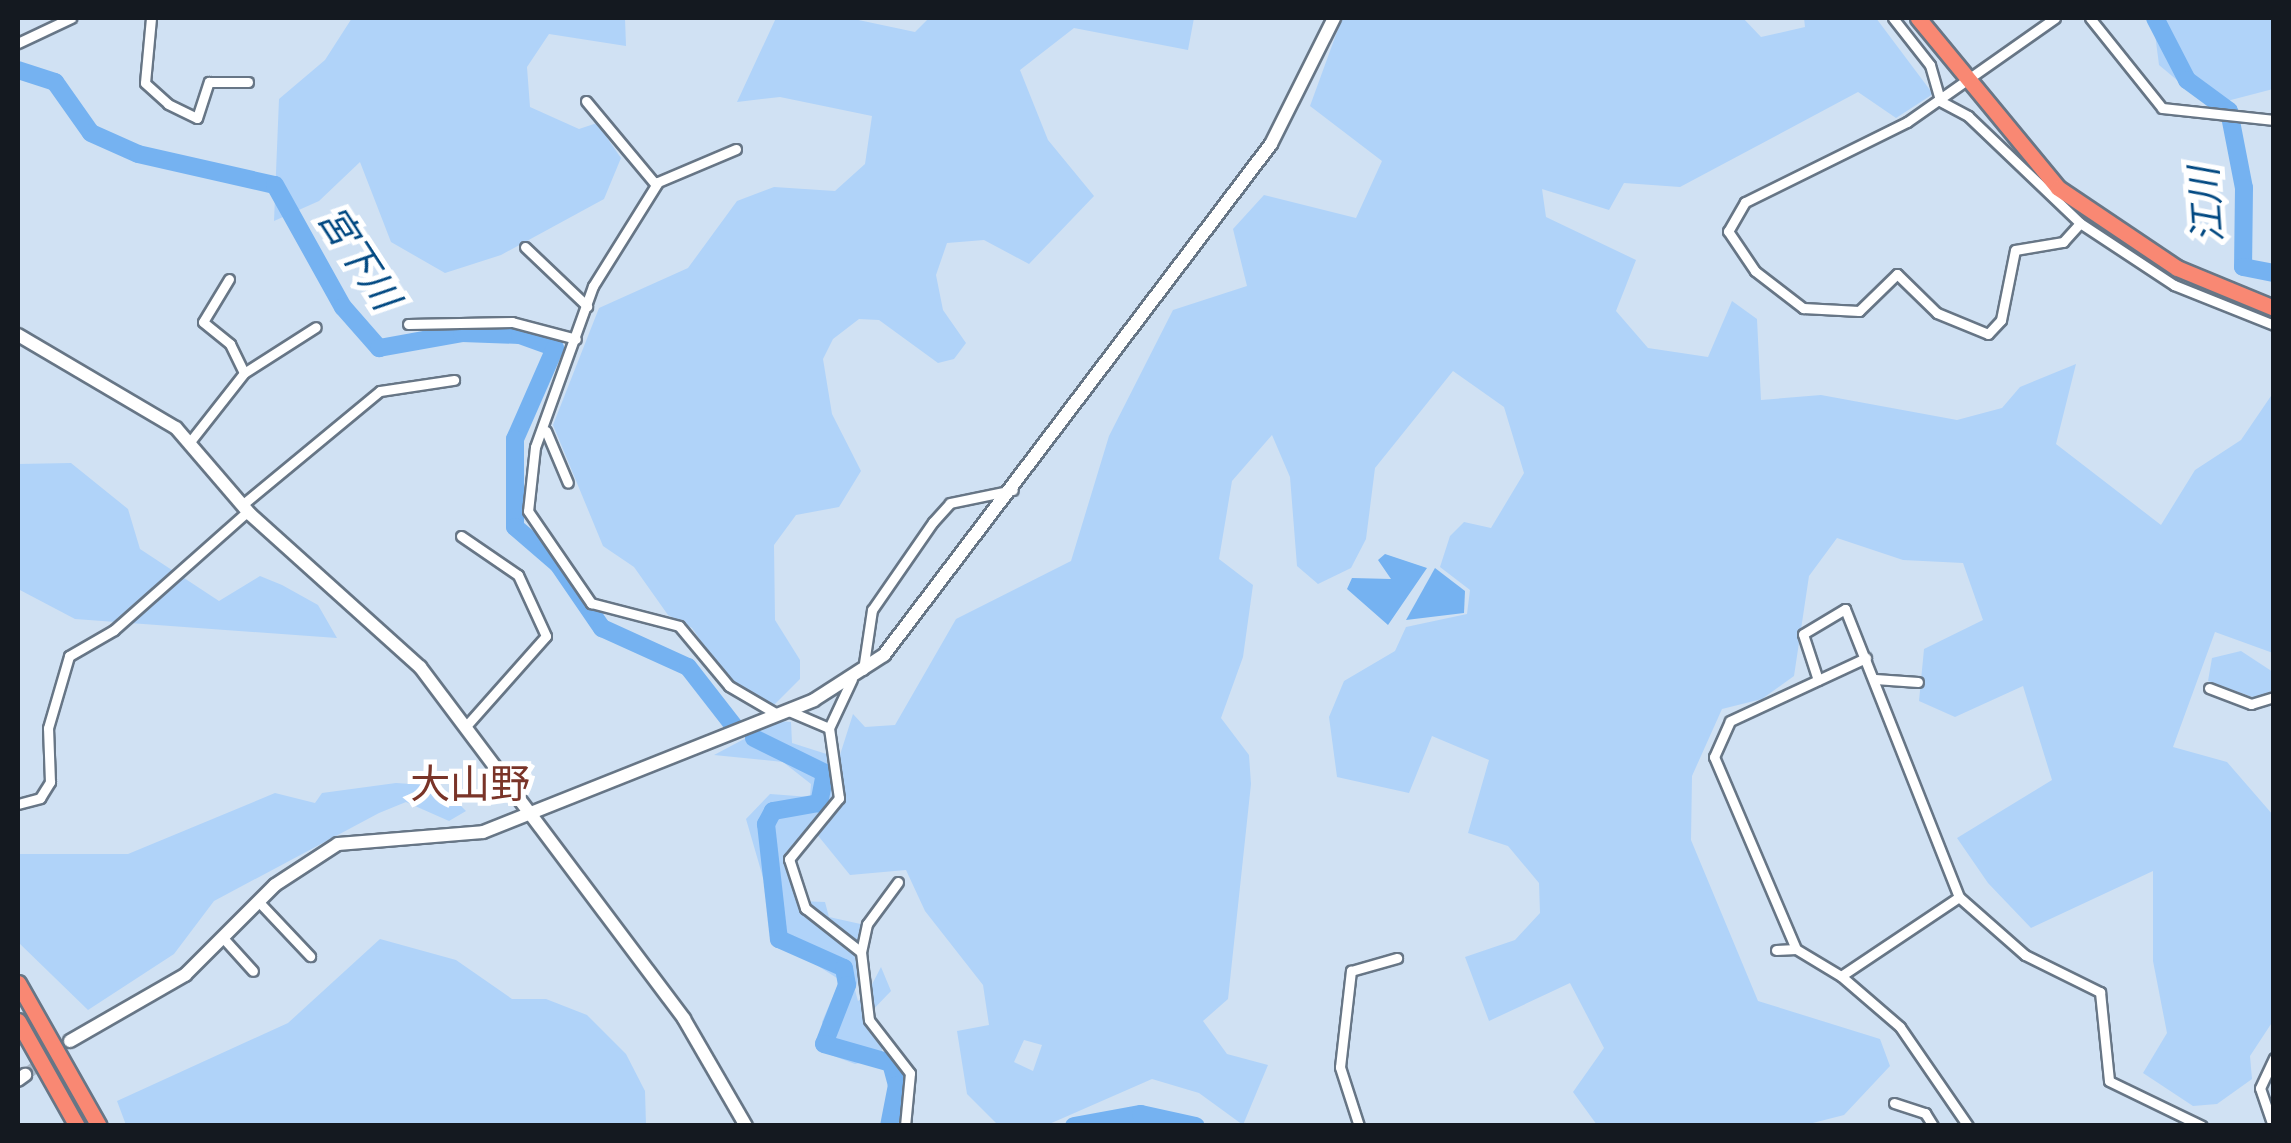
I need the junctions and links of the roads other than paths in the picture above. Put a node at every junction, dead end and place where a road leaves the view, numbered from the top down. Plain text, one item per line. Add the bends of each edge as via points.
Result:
1 (71, 18) edge
2 (151, 18) edge
3 (1334, 18) edge
4 (1893, 18) edge
5 (1918, 18) edge
6 (2055, 18) edge
7 (2090, 18) edge
8 (18, 44) edge
9 (1966, 80) junction
10 (248, 82) dead end
11 (586, 101) dead end
12 (1940, 101) junction
13 (2274, 120) edge
14 (736, 150) dead end
15 (656, 185) junction
16 (2080, 223) junction
17 (526, 246) dead end
18 (229, 279) dead end
19 (586, 306) junction
20 (2274, 308) edge
21 (408, 324) dead end
22 (2274, 325) edge
23 (316, 327) dead end
24 (18, 336) edge
25 (576, 339) junction
26 (244, 374) junction
27 (454, 380) dead end
28 (546, 432) junction
29 (190, 443) junction
30 (568, 483) dead end
31 (1016, 492) junction
32 (245, 508) junction
33 (461, 536) dead end
34 (1866, 658) junction
35 (858, 675) junction
36 (1875, 679) junction
37 (1818, 680) junction
38 (1918, 682) dead end
39 (2209, 688) dead end
40 (2274, 697) edge
41 (784, 713) junction
42 (467, 725) junction
43 (829, 728) junction
44 (18, 804) edge
45 (530, 810) junction
46 (898, 882) dead end
47 (1959, 897) junction
48 (258, 901) junction
49 (224, 939) junction
50 (1796, 949) junction
51 (1776, 950) dead end
52 (860, 952) junction
53 (310, 956) dead end
54 (1397, 958) dead end
55 (252, 971) dead end
56 (1841, 976) junction
57 (18, 982) edge
58 (18, 1021) edge
59 (70, 1041) tunnel mouth
60 (2274, 1058) edge
61 (1894, 1102) dead end
62 (77, 1126) edge
63 (100, 1126) edge
64 (746, 1126) edge
65 (905, 1126) edge
66 (1359, 1126) edge
67 (1933, 1126) edge
68 (1968, 1126) edge
69 (2202, 1126) edge
70 (2272, 1126) edge

1 - 8 street
2 - 10 street via 145,83 168,104 197,118 209,82
3 - 31 street via 1271,144
4 - 12 street via 1930,66
5 - 9 highway
6 - 9 street
7 - 13 street via 2162,108
9 - 12 street
9 - 20 highway via 2090,212 2177,268
11 - 15 street
12 - 16 street via 1968,116
12 - 16 street via 1746,202 1728,231 1774,290 1818,312 1859,310 1897,274 1937,313 1988,334 2001,320 2014,250 2063,242
14 - 15 street
15 - 19 street
16 - 22 street via 2174,284
17 - 19 street
18 - 26 street via 203,322 230,344
19 - 25 street
21 - 25 street via 512,322
23 - 26 street
24 - 29 street via 164,418
25 - 28 street
26 - 29 street
27 - 32 street via 380,391
28 - 30 street
28 - 41 street via 532,458 528,511 584,595 612,615 679,626 728,686
29 - 32 street
31 - 35 street via 908,634
31 - 35 street via 950,502 932,522 872,610
32 - 42 street via 420,667
32 - 44 street via 114,630 69,656 48,728 50,782 40,798
33 - 42 street via 518,575 546,636
34 - 36 street
34 - 37 street
34 - 37 street via 1845,608 1809,624 1802,640
35 - 41 street
35 - 43 street
36 - 38 street
36 - 47 street
37 - 50 street via 1730,721 1712,764
39 - 40 street via 2250,704
41 - 43 street
41 - 45 street
42 - 45 street
43 - 52 street via 840,798 790,859 805,908
45 - 48 street via 460,837 352,838
45 - 64 street via 684,1019
46 - 52 street via 867,924
47 - 56 street
47 - 69 street via 2025,955 2100,992 2109,1081
48 - 49 street
48 - 53 street
49 - 55 street
49 - 59 street via 185,975
50 - 51 street
50 - 56 street
52 - 65 street via 869,1020 910,1072
54 - 66 street via 1351,970 1340,1067
56 - 68 street via 1918,1043
57 - 63 highway
58 - 62 highway
60 - 70 street via 2260,1088
61 - 67 street via 1925,1113

